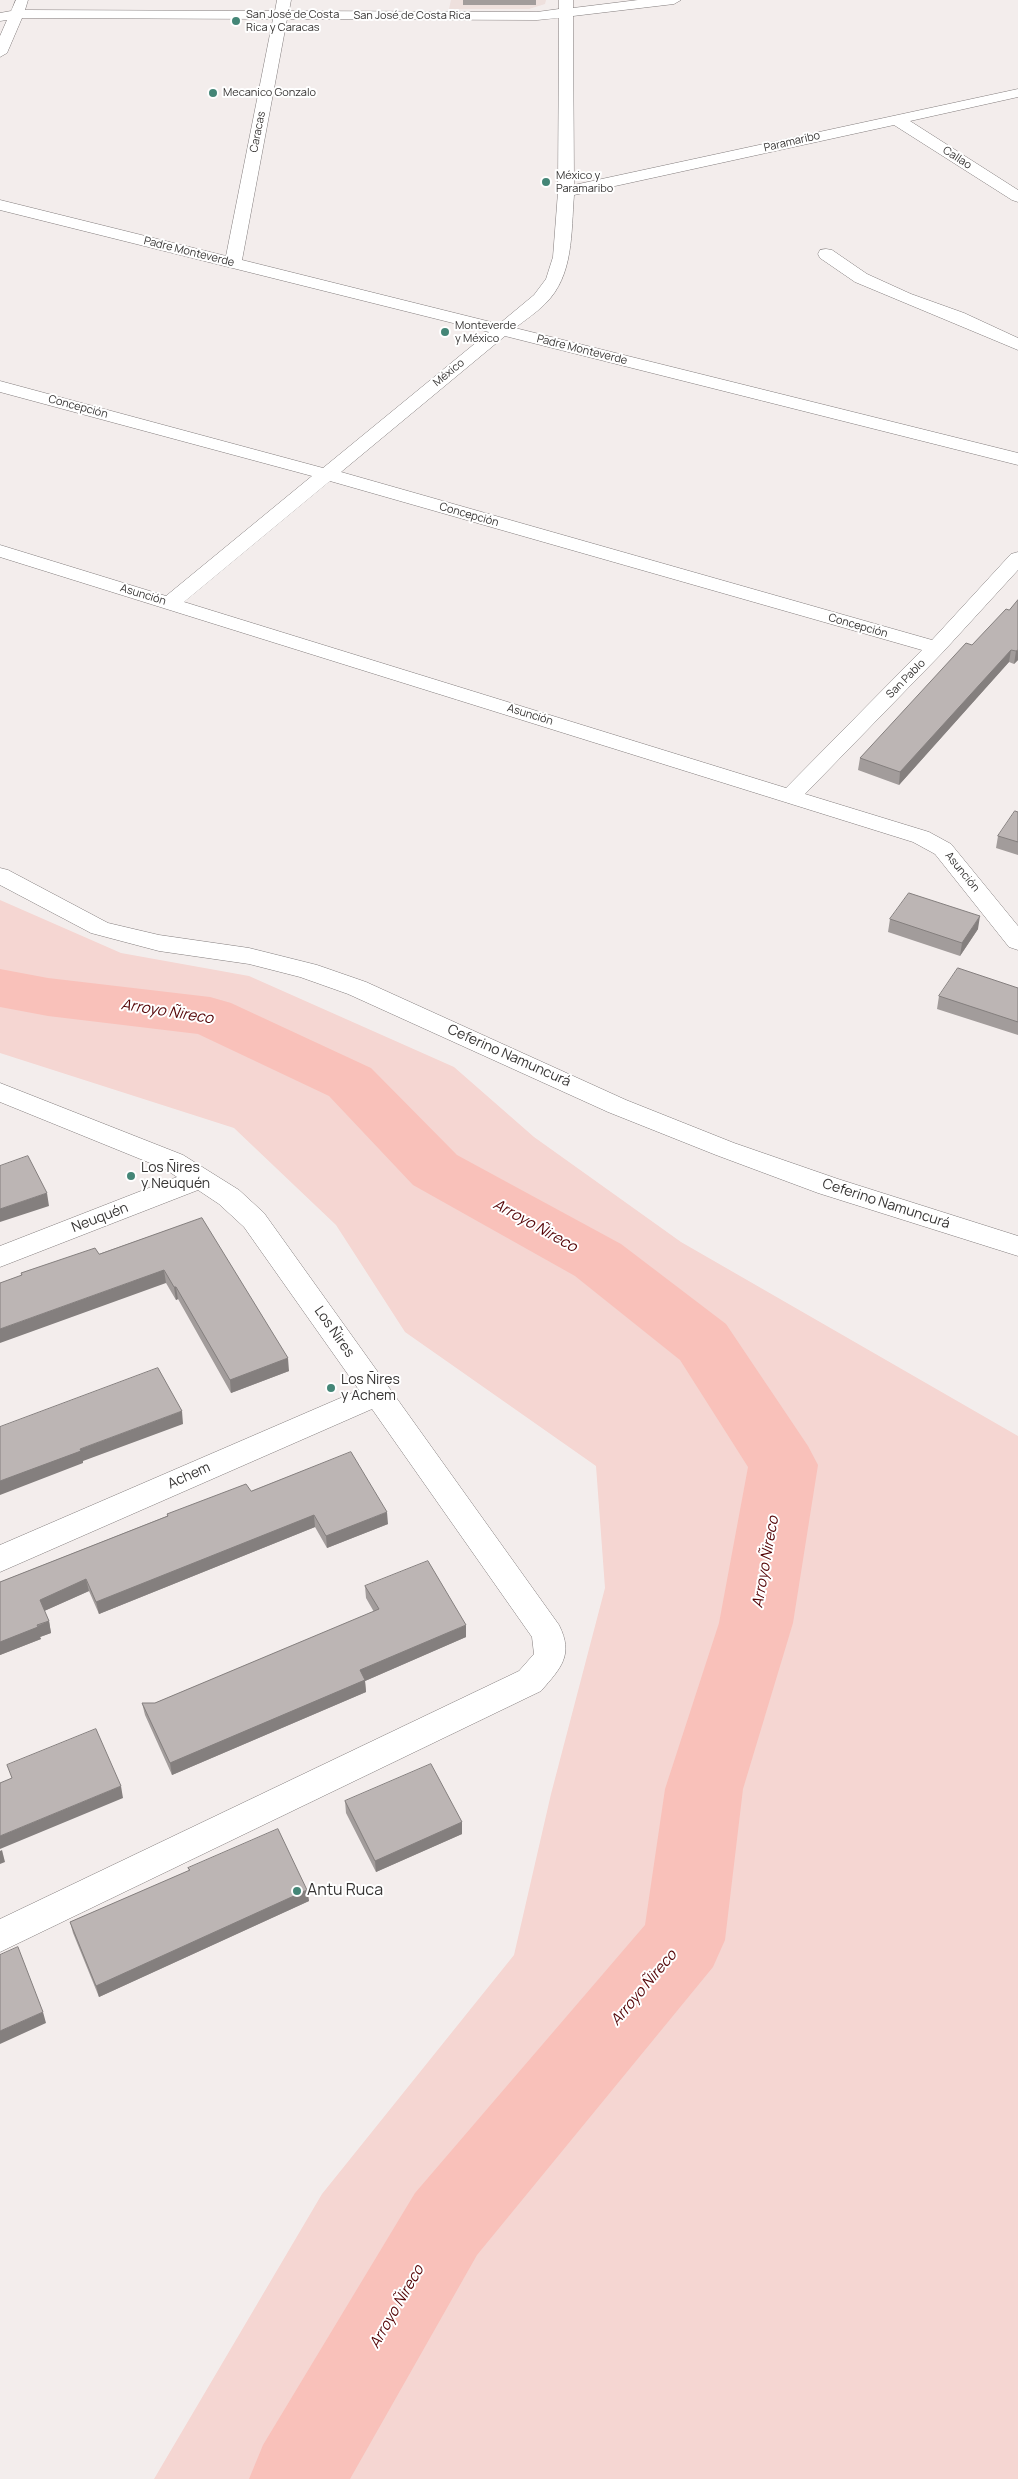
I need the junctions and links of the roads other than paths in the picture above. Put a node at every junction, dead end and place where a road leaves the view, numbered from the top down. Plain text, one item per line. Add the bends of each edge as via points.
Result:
1 (23, 0) edge
2 (674, 0) edge
3 (282, 7) edge
4 (566, 7) edge
5 (16, 14) junction
6 (0, 17) edge
7 (0, 53) edge
8 (1018, 93) edge
9 (896, 119) junction
10 (566, 192) junction
11 (1018, 197) edge
12 (0, 205) edge
13 (826, 254) dead end
14 (234, 264) junction
15 (502, 330) junction
16 (1018, 346) edge
17 (0, 386) edge
18 (1018, 459) edge
19 (325, 474) junction
20 (0, 551) edge
21 (1018, 558) edge
22 (170, 603) junction
23 (936, 648) junction
24 (790, 796) junction
25 (0, 875) edge
26 (1018, 942) edge
27 (0, 1092) edge
28 (201, 1178) junction
29 (1018, 1246) edge
30 (0, 1257) edge
31 (379, 1394) junction
32 (0, 1559) edge
33 (0, 1936) edge

1 - 5 street
2 - 4 street, San José de Costa Rica
3 - 4 street, San José de Costa Rica via 537,16
3 - 5 street, San José de Costa Rica
3 - 14 street, Caracas
4 - 10 street, México
5 - 6 street, San José de Costa Rica
5 - 7 street
8 - 9 street, Paramaribo
9 - 10 street, Paramaribo
9 - 11 street, Callao
10 - 15 street, México via 561,256 554,279 540,299
12 - 14 street, Padre Monteverde
13 - 16 street via 861,278 904,298 958,317
14 - 15 street, Padre Monteverde
15 - 18 street, Padre Monteverde
15 - 19 street, México
17 - 19 street, Concepción
19 - 22 street, México
19 - 23 street, Concepción
20 - 22 street, Asunción
21 - 23 street, San Pablo
22 - 24 street, Asunción
23 - 24 street, San Pablo
24 - 26 street, Asunción via 921,837 943,849
25 - 29 street, Ceferino Namuncurá via 100,928 159,943 249,956 357,988 617,1106 828,1186
27 - 28 street, Los Ñires via 174,1162
28 - 30 street, Neuquén
28 - 31 street, Los Ñires via 254,1220
31 - 32 street, Achem
31 - 33 street, Los Ñires via 548,1634 550,1658 530,1681

